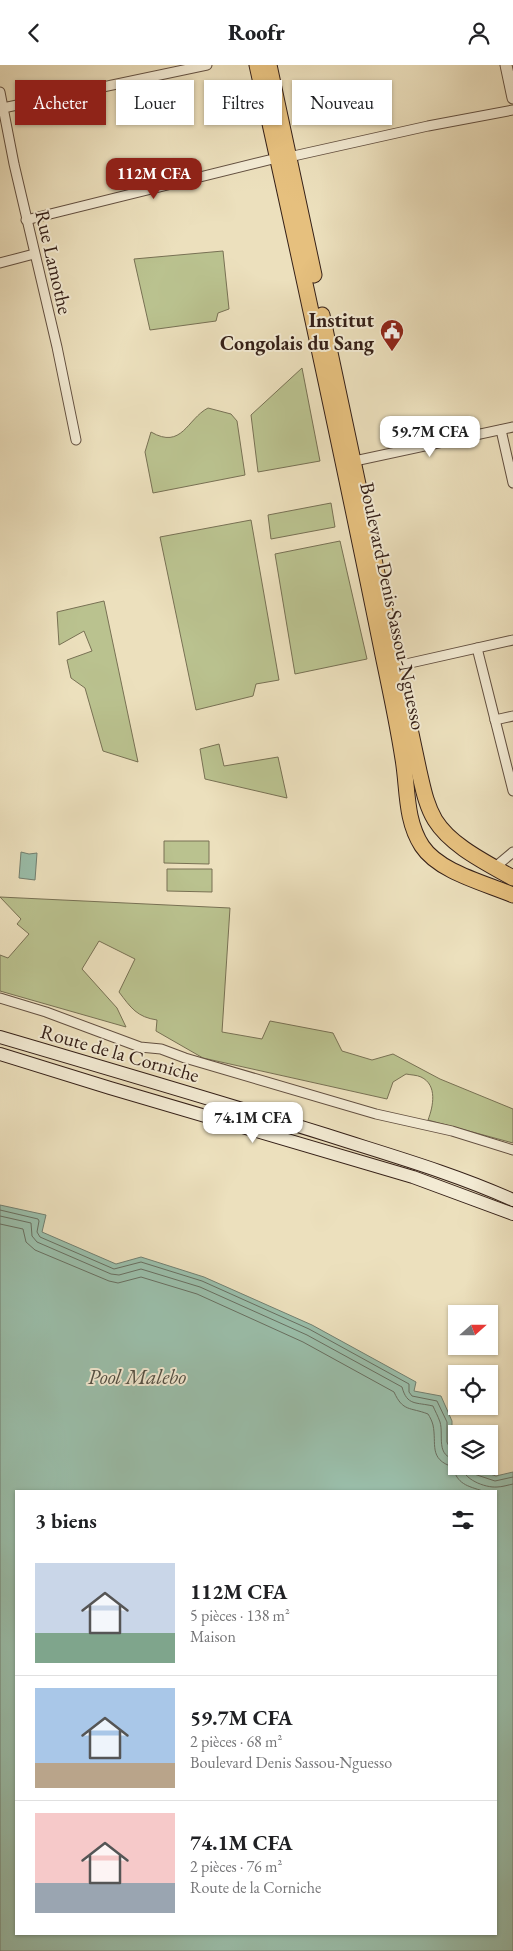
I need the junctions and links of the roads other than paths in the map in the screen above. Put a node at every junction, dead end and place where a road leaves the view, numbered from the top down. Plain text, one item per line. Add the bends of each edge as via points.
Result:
1 (208, 65) edge
2 (257, 65) edge
3 (269, 65) edge
4 (506, 65) edge
5 (0, 92) edge
6 (513, 98) edge
7 (3, 108) junction
8 (513, 109) edge
9 (283, 157) junction
10 (26, 220) junction
11 (34, 254) junction
12 (0, 263) edge
13 (513, 427) edge
14 (501, 429) junction
15 (76, 440) dead end
16 (348, 462) junction
17 (513, 483) edge
18 (513, 640) edge
19 (478, 647) junction
20 (397, 666) junction
21 (513, 716) edge
22 (495, 720) junction
23 (513, 791) edge
24 (513, 852) edge
25 (494, 867) junction
26 (513, 878) edge
27 (513, 895) edge
28 (0, 998) edge
29 (0, 1037) edge
30 (0, 1054) edge
31 (513, 1150) edge
32 (513, 1200) edge
33 (513, 1214) edge

1 - 7 street
2 - 9 main road, Boulevard Denis Sassou-Nguesso
3 - 9 main road, Boulevard Denis Sassou-Nguesso
4 - 6 street
5 - 7 street, Rue Lamothe
7 - 10 street, Rue Lamothe
8 - 9 street
9 - 10 street
9 - 16 main road, Boulevard Denis Sassou-Nguesso
10 - 11 street, Rue Lamothe
11 - 12 street
11 - 15 street, Rue Lamothe
13 - 14 street
14 - 16 street
14 - 17 street
16 - 20 main road, Boulevard Denis Sassou-Nguesso
16 - 27 main road, Boulevard Denis Sassou-Nguesso via 414,829 431,857
18 - 19 street
19 - 20 street
19 - 22 street
20 - 25 main road, Boulevard Denis Sassou-Nguesso via 419,771 431,811 442,829
21 - 22 street
22 - 23 street
24 - 25 street
25 - 26 main road, Boulevard Denis Sassou-Nguesso
28 - 31 street via 140,1047 161,1049 376,1114 452,1131
29 - 32 main road, Route de la Corniche via 185,1090 404,1159
30 - 33 main road, Route de la Corniche via 413,1177

